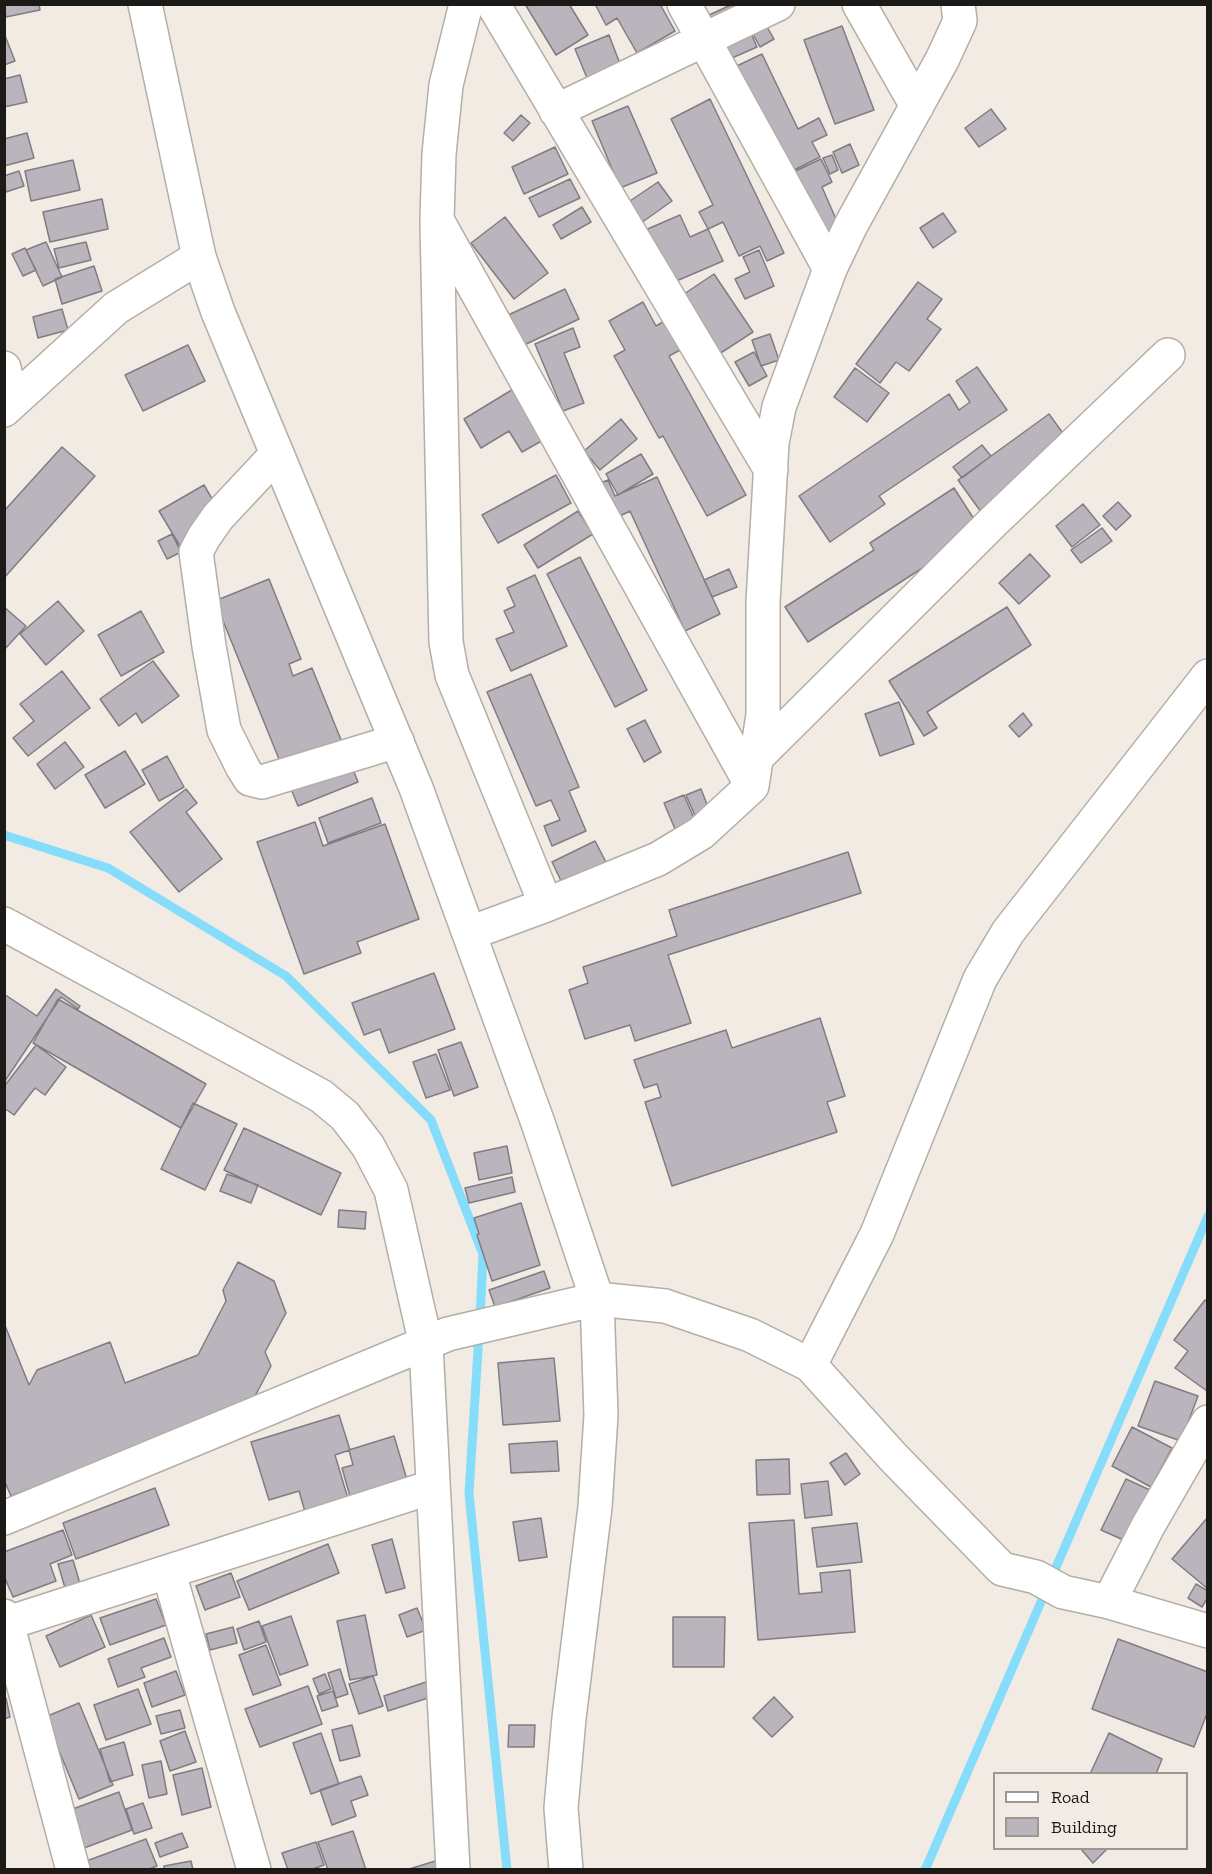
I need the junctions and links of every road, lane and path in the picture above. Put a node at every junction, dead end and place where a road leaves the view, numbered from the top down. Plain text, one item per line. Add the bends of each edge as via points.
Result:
1 (145, 4) edge
2 (466, 4) edge
3 (493, 4) edge
4 (684, 4) edge
5 (778, 4) edge
6 (859, 4) edge
7 (958, 4) edge
8 (703, 39) junction
9 (917, 106) junction
10 (556, 111) junction
11 (437, 220) junction
12 (199, 257) junction
13 (830, 268) junction
14 (1168, 355) dead end
15 (4, 368) edge
16 (8, 406) edge
17 (277, 454) junction
18 (771, 470) junction
19 (1208, 676) edge
20 (397, 741) junction
21 (754, 772) junction
22 (546, 905) junction
23 (4, 924) edge
24 (470, 933) junction
25 (597, 1299) junction
26 (426, 1345) junction
27 (810, 1365) junction
28 (1208, 1422) edge
29 (432, 1487) junction
30 (4, 1518) edge
31 (169, 1573) junction
32 (1109, 1602) junction
33 (6, 1619) edge
34 (1208, 1632) edge
35 (73, 1869) edge
36 (254, 1869) edge
37 (453, 1869) edge
38 (566, 1869) edge

1 - 12 street
2 - 11 street via 446,85
3 - 10 street
4 - 8 street
5 - 8 street
6 - 9 street
7 - 9 street via 960,21
8 - 10 street
8 - 13 street
9 - 13 street
10 - 18 street
11 - 21 street
11 - 22 street via 446,642 452,675
12 - 16 street via 116,308
12 - 17 street
13 - 18 street via 779,407
14 - 21 street via 993,522
15 - 16 street
17 - 20 street
17 - 20 street via 219,517 196,552 224,730 246,774 262,782
18 - 21 street via 763,602 763,715
19 - 27 street via 1008,932 980,979 877,1234
20 - 24 street
21 - 22 street via 701,833 658,859
22 - 24 street
23 - 26 street via 321,1096 345,1116 368,1146 391,1190
24 - 25 street
25 - 26 street via 448,1334
25 - 27 street via 665,1306 750,1335
25 - 38 street via 601,1415 595,1507 561,1808
26 - 29 street
26 - 30 street
27 - 32 street via 1002,1569
28 - 32 street
29 - 31 street
29 - 37 street
31 - 33 street
31 - 36 street
32 - 34 street
33 - 35 street

